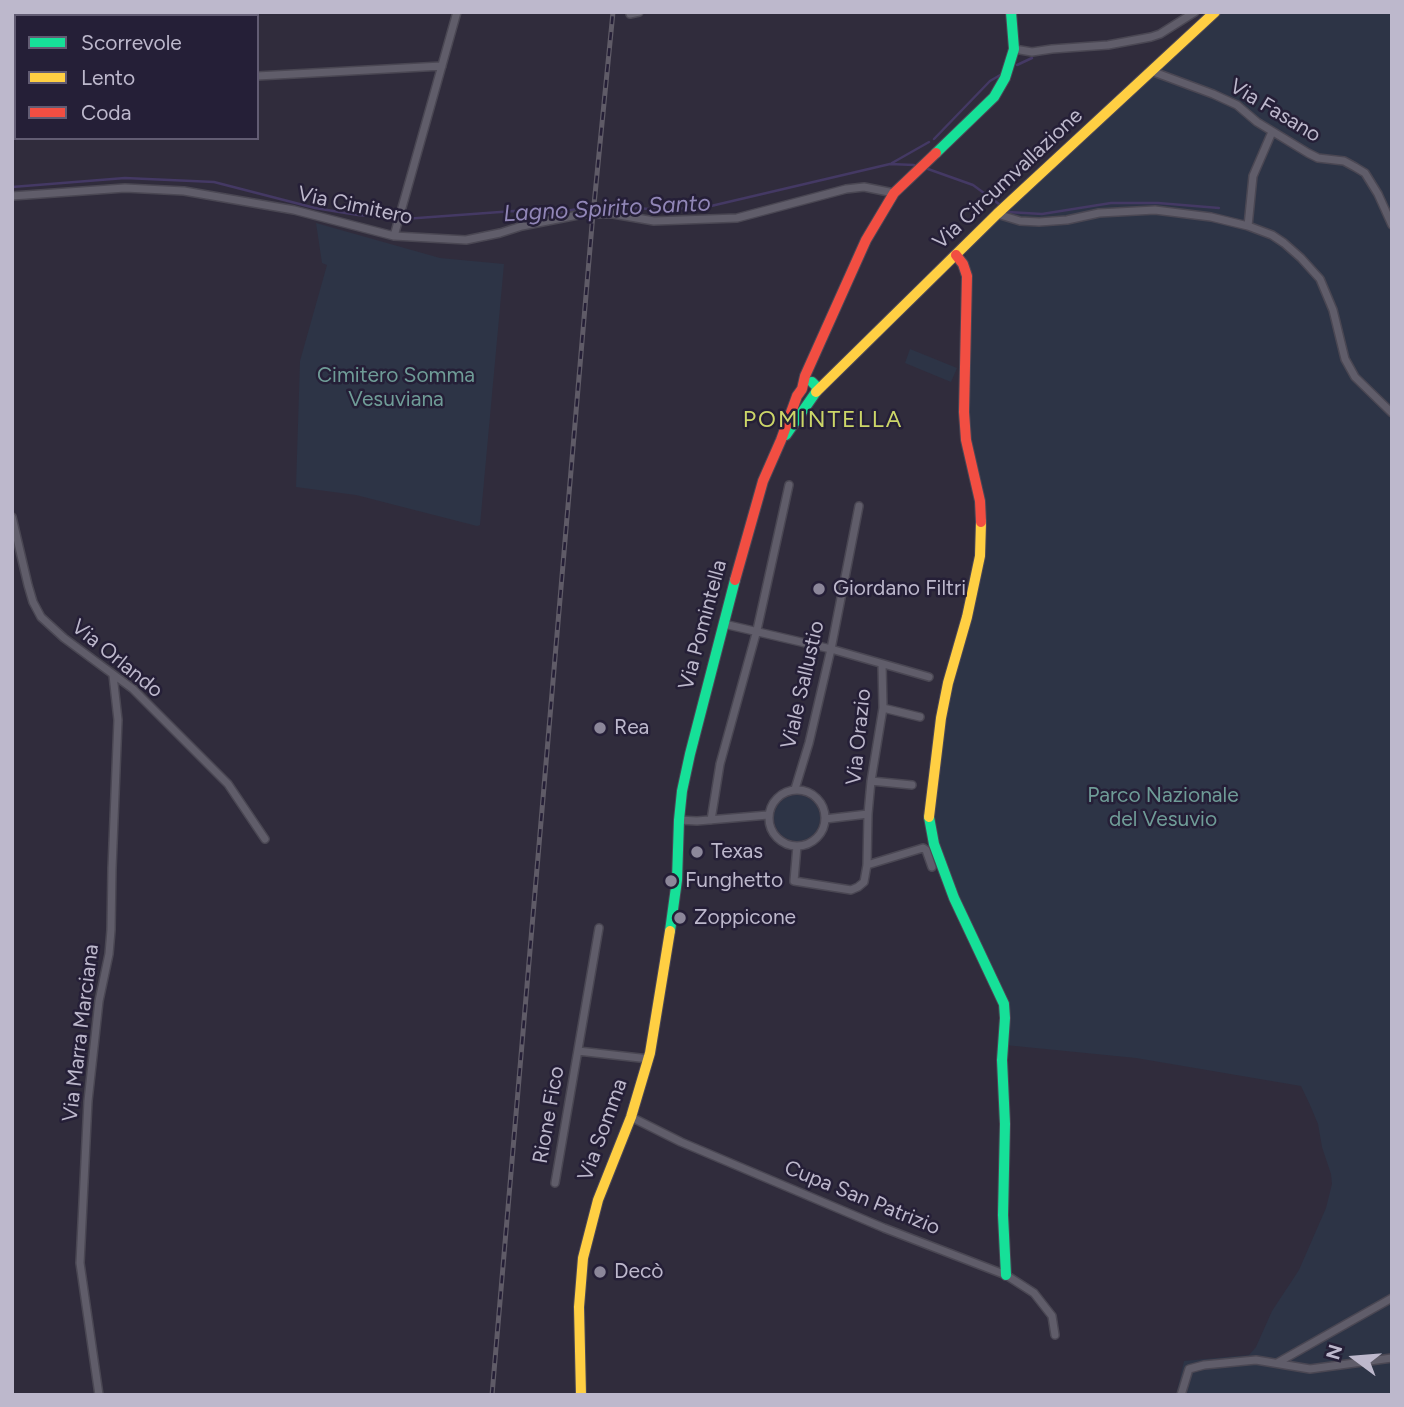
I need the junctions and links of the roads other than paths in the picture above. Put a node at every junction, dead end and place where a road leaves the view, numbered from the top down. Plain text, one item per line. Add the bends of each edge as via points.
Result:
1 (457, 12) edge
2 (639, 12) edge
3 (1011, 12) edge
4 (1195, 12) edge
5 (1215, 12) edge
6 (630, 14) dead end
7 (1014, 49) junction
8 (442, 66) junction
9 (1152, 71) junction
10 (259, 76) edge
11 (1272, 132) junction
12 (894, 192) junction
13 (12, 196) edge
14 (997, 214) junction
15 (1392, 225) edge
16 (1248, 226) junction
17 (394, 236) junction
18 (956, 255) junction
19 (810, 388) junction
20 (1392, 413) edge
21 (789, 485) dead end
22 (859, 506) dead end
23 (12, 517) edge
24 (724, 624) junction
25 (757, 630) junction
26 (831, 649) junction
27 (882, 664) junction
28 (113, 675) junction
29 (929, 677) dead end
30 (883, 708) junction
31 (920, 717) dead end
32 (871, 780) junction
33 (912, 785) dead end
34 (795, 789) junction
35 (868, 814) junction
36 (768, 815) junction
37 (825, 819) junction
38 (679, 820) junction
39 (711, 820) junction
40 (265, 839) dead end
41 (797, 846) junction
42 (867, 865) junction
43 (932, 867) dead end
44 (677, 880) joint
45 (599, 928) dead end
46 (578, 1051) junction
47 (649, 1059) junction
48 (631, 1116) junction
49 (555, 1184) dead end
50 (1006, 1275) junction
51 (1392, 1298) edge
52 (1055, 1335) dead end
53 (1392, 1357) edge
54 (1276, 1363) junction
55 (99, 1395) edge
56 (582, 1395) edge
57 (1181, 1395) edge

1 - 8 street
2 - 6 street
3 - 7 main road
4 - 7 street via 1151,37 1032,52
5 - 9 main road, Via Circumvallazione
7 - 12 main road, Via Pomintella via 994,97
8 - 10 street
8 - 17 street
9 - 11 street, Via Fasano via 1237,105
9 - 14 main road, Via Circumvallazione
11 - 15 street, Via Fasano via 1318,158 1344,161 1365,173
11 - 16 street via 1253,176
12 - 17 street, Via Cimitero via 846,189 737,218 654,221 583,214 466,240
12 - 19 main road, Via Pomintella via 866,240 813,362
13 - 17 street, Via Cimitero via 125,188 184,191 294,210
14 - 16 street via 1039,222 1155,210
14 - 18 main road, Via Circumvallazione
16 - 20 street via 1284,243 1320,279 1345,359 1355,377
18 - 19 main road, Via Circumvallazione via 831,376
18 - 50 main road via 967,276 964,412 980,501 980,556 941,718 929,817 954,898 1004,1004
19 - 24 main road, Via Pomintella via 793,407 763,481
21 - 25 street
22 - 26 street, Viale Sallustio
23 - 28 street, Via Orlando via 27,585 41,617
24 - 25 street
24 - 38 main road, Via Pomintella via 690,754
25 - 26 street
25 - 39 street via 720,764
26 - 27 street
26 - 34 street, Viale Sallustio
27 - 29 street
27 - 30 street, Via Orazio
28 - 40 street, Via Orlando via 133,689 228,784
28 - 55 street, Via Marra Marciana via 118,720 111,930 90,1090 80,1263
30 - 31 street
30 - 32 street, Via Orazio
32 - 33 street
32 - 35 street, Via Orazio
34 - 36 street via 774,800
34 - 37 street, Via Orazio via 820,801
35 - 37 street, Via Orazio
35 - 42 street, Via Orazio
36 - 39 street
36 - 41 street via 773,834
37 - 41 street via 813,841
38 - 39 street
38 - 44 main road, Via Pomintella
41 - 42 street via 794,881 851,890 864,882
42 - 43 street via 923,848
44 - 47 main road, Via Somma
45 - 46 street, Rione Fico
46 - 47 street, Rione Fico
46 - 49 street, Rione Fico
47 - 48 main road, Via Somma
48 - 50 street, Cupa San Patrizio via 694,1148
48 - 56 main road, Via Somma via 598,1200 583,1258 579,1307
50 - 52 street, Cupa San Patrizio via 1034,1293 1052,1316
51 - 54 street
53 - 54 street via 1310,1369
54 - 57 street via 1256,1360 1189,1369

